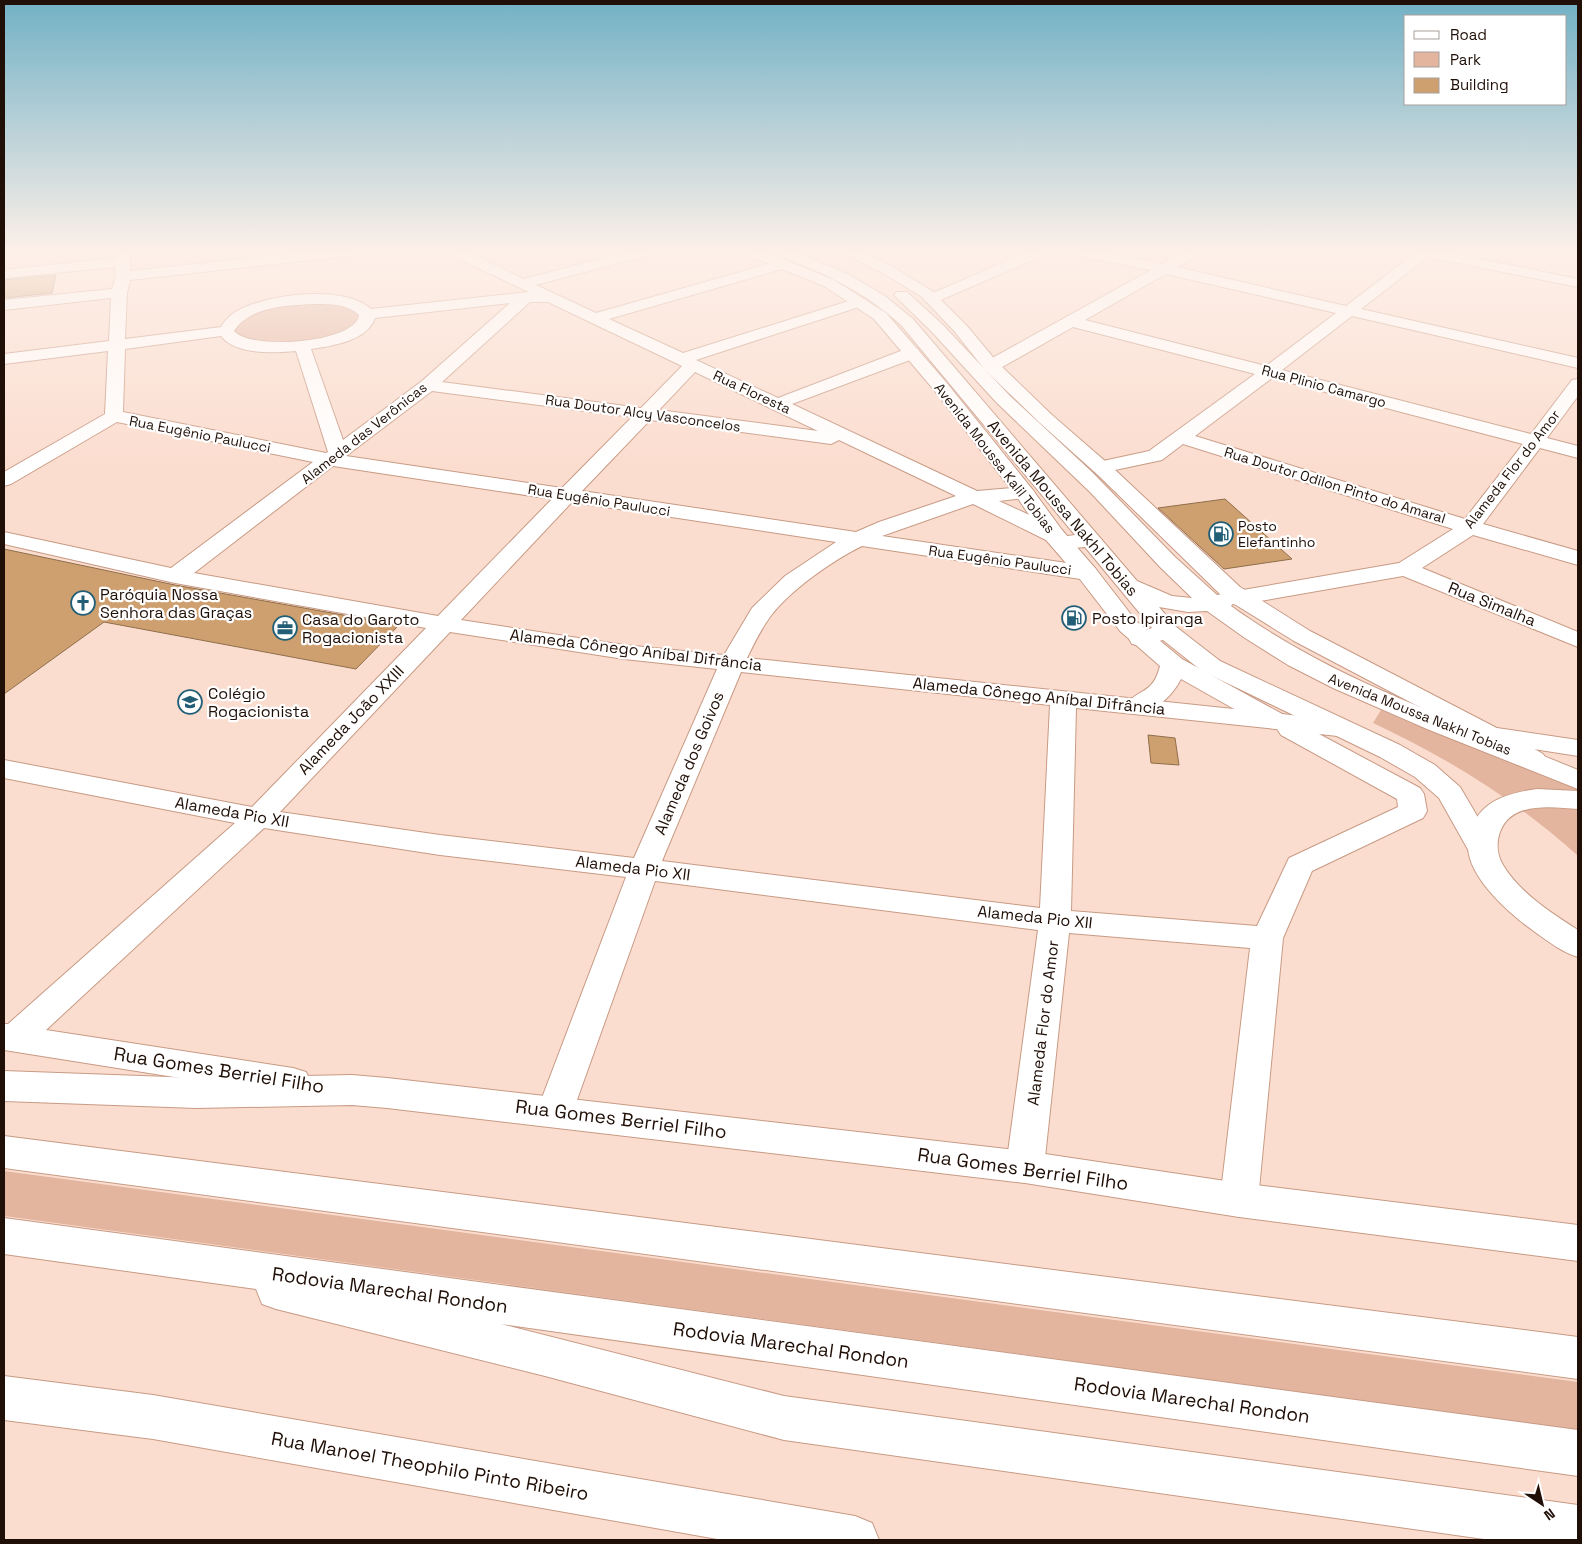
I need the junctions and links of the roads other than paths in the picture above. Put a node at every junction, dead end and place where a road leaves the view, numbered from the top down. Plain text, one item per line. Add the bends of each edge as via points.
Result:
1 (119, 322) edge
2 (230, 322) edge
3 (365, 322) edge
4 (492, 322) edge
5 (603, 322) edge
6 (801, 322) edge
7 (885, 322) edge
8 (907, 322) joint
9 (940, 322) edge
10 (951, 322) edge
11 (1068, 322) edge
12 (1074, 322) edge
13 (1335, 322) edge
14 (1398, 322) edge
15 (226, 331) junction
16 (118, 345) junction
17 (302, 346) junction
18 (907, 347) junction
19 (4, 359) edge
20 (687, 361) junction
21 (1578, 363) edge
22 (991, 366) junction
23 (1269, 372) junction
24 (1578, 384) edge
25 (428, 385) junction
26 (940, 386) junction
27 (777, 404) junction
28 (978, 406) junction
29 (645, 414) junction
30 (114, 416) junction
31 (1044, 427) junction
32 (1179, 437) junction
33 (1534, 441) junction
34 (858, 442) junction
35 (1578, 452) edge
36 (335, 457) junction
37 (1022, 460) junction
38 (1101, 467) junction
39 (1080, 470) junction
40 (4, 480) edge
41 (1037, 492) junction
42 (566, 496) junction
43 (975, 497) junction
44 (1118, 508) junction
45 (1470, 527) junction
46 (4, 538) edge
47 (859, 539) junction
48 (1058, 539) junction
49 (1090, 540) junction
50 (1578, 558) edge
51 (1405, 569) junction
52 (1087, 573) junction
53 (175, 576) junction
54 (1121, 578) junction
55 (1224, 595) junction
56 (443, 624) junction
57 (1167, 631) junction
58 (1142, 638) junction
59 (1578, 640) edge
60 (732, 663) junction
61 (1172, 664) junction
62 (1063, 698) junction
63 (1138, 706) junction
64 (1275, 721) junction
65 (1338, 728) junction
66 (1497, 736) junction
67 (1578, 748) edge
68 (1534, 761) junction
69 (4, 769) edge
70 (1578, 780) edge
71 (1578, 800) edge
72 (258, 818) junction
73 (1481, 848) junction
74 (644, 869) junction
75 (1056, 921) junction
76 (1267, 938) junction
77 (1578, 945) edge
78 (9, 1038) edge
79 (4, 1086) edge
80 (352, 1090) junction
81 (555, 1111) junction
82 (4, 1152) edge
83 (1025, 1167) junction
84 (1239, 1200) junction
85 (4, 1236) edge
86 (1578, 1243) edge
87 (132, 1254) junction
88 (1578, 1358) edge
89 (4, 1398) edge
90 (1578, 1452) edge
91 (1578, 1529) edge
92 (854, 1540) edge

1 - 16 main road
2 - 15 main road
3 - 17 main road via 344,336
4 - 25 main road, Alameda das Verônicas
5 - 20 main road, Rua Floresta
6 - 20 main road
7 - 18 main road, Avenida Moussa Kalil Tobias
8 - 18 main road
8 - 28 main road, Avenida Moussa Nakhl Tobias
9 - 31 main road, Avenida Moussa Nakhl Tobias via 990,386
10 - 22 main road via 961,329
11 - 22 main road
12 - 23 main road, Rua Plinio Camargo
13 - 23 main road
14 - 21 main road
15 - 16 main road
15 - 17 main road via 230,338 258,347
16 - 19 main road
16 - 30 main road
17 - 36 main road
18 - 26 main road, Avenida Moussa Kalil Tobias
18 - 27 main road
20 - 27 main road, Rua Floresta
20 - 29 main road, Alameda João XXIII
22 - 31 main road
23 - 32 main road
23 - 33 main road, Rua Plinio Camargo
24 - 33 main road, Alameda Flor do Amor
25 - 29 main road, Rua Doutor Alcy Vasconcelos
25 - 36 main road, Alameda das Verônicas
26 - 28 main road
26 - 41 main road, Avenida Moussa Kalil Tobias
27 - 34 main road, Rua Floresta
28 - 37 main road, Avenida Moussa Nakhl Tobias
29 - 34 main road, Rua Doutor Alcy Vasconcelos
29 - 42 main road, Alameda João XXIII
30 - 36 main road, Rua Eugênio Paulucci
30 - 40 main road
31 - 38 main road
31 - 39 main road, Avenida Moussa Nakhl Tobias
32 - 38 main road via 1155,456
32 - 45 main road, Rua Doutor Odilon Pinto do Amaral
33 - 35 main road, Rua Plinio Camargo
33 - 45 main road, Alameda Flor do Amor
34 - 43 main road, Rua Floresta
36 - 42 main road, Rua Eugênio Paulucci
36 - 53 main road, Alameda das Verônicas
37 - 39 main road via 1057,470
37 - 41 main road, Avenida Moussa Nakhl Tobias
38 - 39 main road
38 - 55 main road
39 - 44 main road, Avenida Moussa Nakhl Tobias
41 - 43 main road, Alameda dos Goivos
41 - 44 main road, Alameda dos Goivos via 1071,490 1093,494
41 - 48 main road, Avenida Moussa Kalil Tobias
41 - 49 main road, Avenida Moussa Nakhl Tobias
42 - 47 main road, Rua Eugênio Paulucci
42 - 56 main road, Alameda João XXIII
43 - 47 main road, Alameda dos Goivos via 886,526
43 - 48 main road, Rua Floresta
44 - 55 main road, Avenida Moussa Nakhl Tobias via 1169,564
45 - 50 main road, Rua Doutor Odilon Pinto do Amaral
45 - 51 main road, Alameda Flor do Amor
46 - 53 main road, Alameda Cônego Aníbal Difrância
47 - 52 main road, Rua Eugênio Paulucci
47 - 60 main road, Alameda dos Goivos via 836,550 794,581 760,613
48 - 49 main road
48 - 52 main road, Avenida Moussa Kalil Tobias
49 - 54 main road, Avenida Moussa Nakhl Tobias
51 - 55 main road, Alameda Flor do Amor
51 - 59 main road, Rua Simalha
52 - 58 main road, Avenida Moussa Kalil Tobias via 1128,626
53 - 56 main road, Alameda Cônego Aníbal Difrância
54 - 55 main road, Alameda Flor do Amor via 1149,596 1172,604
54 - 57 main road, Avenida Moussa Nakhl Tobias
55 - 66 main road
55 - 68 main road, Avenida Moussa Nakhl Tobias via 1261,638 1320,674
56 - 60 main road, Alameda Cônego Aníbal Difrância via 624,652
56 - 72 main road, Alameda João XXIII
57 - 58 main road
57 - 65 main road, Avenida Moussa Nakhl Tobias via 1211,666
58 - 61 main road, Avenida Moussa Kalil Tobias
60 - 62 main road, Alameda Cônego Aníbal Difrância
60 - 74 main road, Alameda dos Goivos
61 - 63 main road via 1165,686
61 - 64 main road, Avenida Moussa Kalil Tobias
62 - 63 main road, Alameda Cônego Aníbal Difrância
62 - 75 main road, Alameda Flor do Amor
63 - 64 main road, Alameda Cônego Aníbal Difrância
64 - 65 main road, Alameda Cônego Aníbal Difrância
64 - 76 main road, Avenida Moussa Kalil Tobias via 1410,794 1413,811 1300,866
65 - 73 main road, Avenida Moussa Nakhl Tobias via 1425,771 1450,793
66 - 67 main road
66 - 68 main road
68 - 70 main road, Avenida Moussa Nakhl Tobias
69 - 72 main road, Alameda Pio XII
71 - 73 main road via 1539,797 1503,808 1490,818
72 - 74 main road, Alameda Pio XII via 440,845
72 - 78 main road, Alameda João XXIII
73 - 77 main road, Avenida Moussa Nakhl Tobias via 1490,868 1507,890 1530,911
74 - 75 main road, Alameda Pio XII
74 - 81 main road, Alameda dos Goivos
75 - 76 main road, Alameda Pio XII
75 - 83 main road, Alameda Flor do Amor
76 - 84 main road
78 - 80 main road, Rua Gomes Berriel Filho
79 - 80 main road via 196,1093
80 - 81 main road, Rua Gomes Berriel Filho
81 - 83 main road, Rua Gomes Berriel Filho
82 - 88 main road
83 - 84 main road, Rua Gomes Berriel Filho
84 - 86 main road, Rua Gomes Berriel Filho
85 - 87 main road, Rodovia Marechal Rondon
87 - 90 main road, Rodovia Marechal Rondon
87 - 91 main road via 545,1355 784,1418
89 - 92 main road, Rua Manoel Theophilo Pinto Ribeiro via 162,1419

